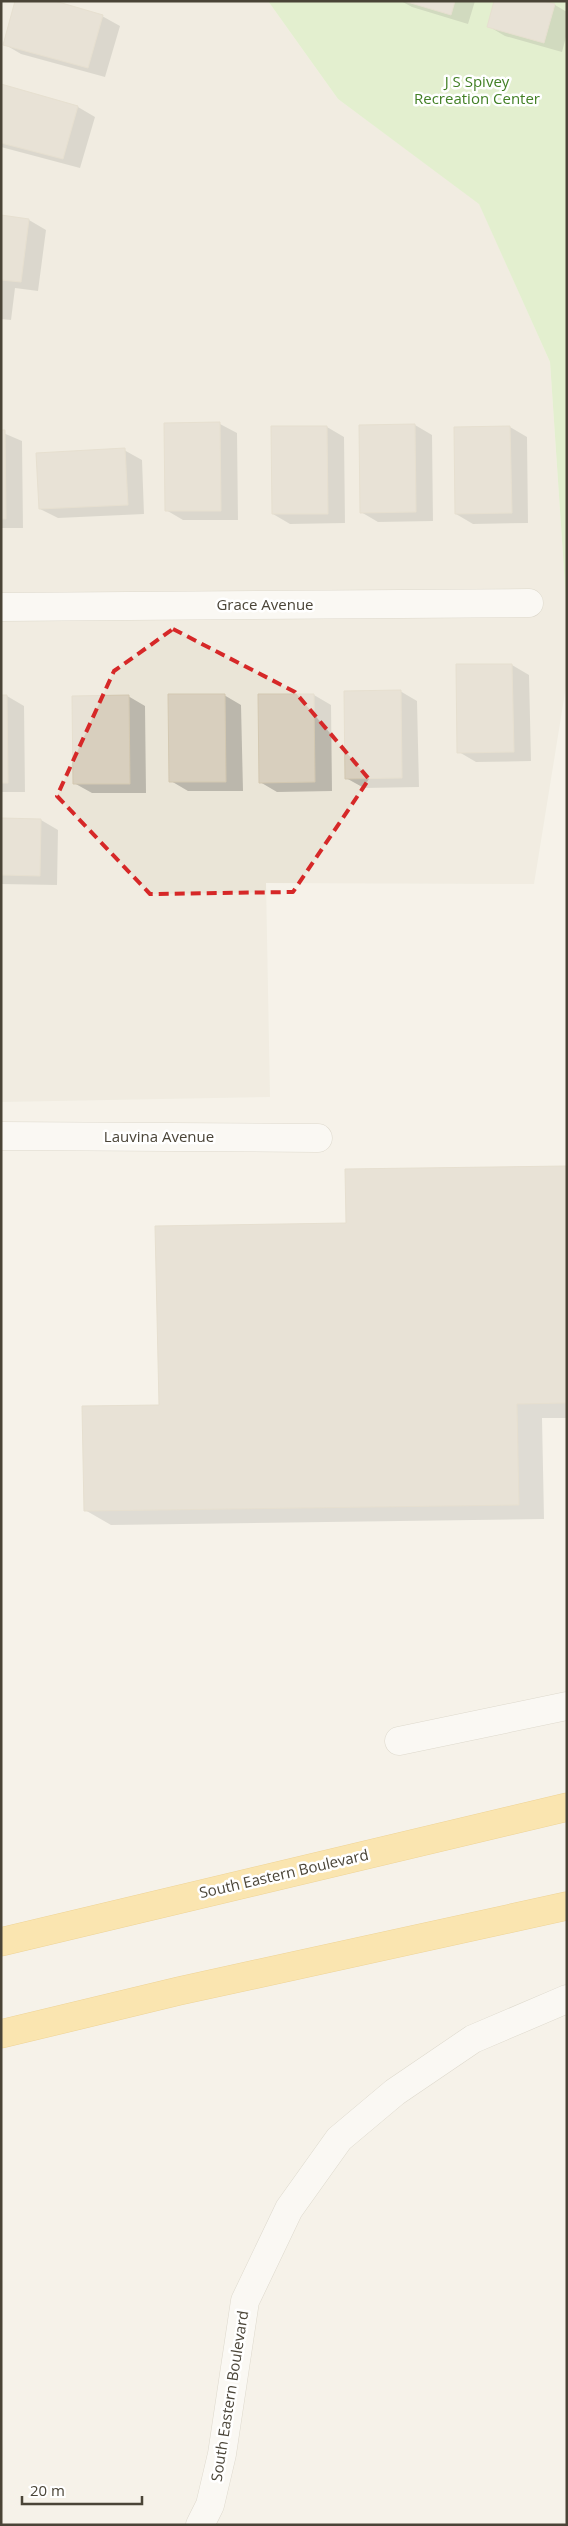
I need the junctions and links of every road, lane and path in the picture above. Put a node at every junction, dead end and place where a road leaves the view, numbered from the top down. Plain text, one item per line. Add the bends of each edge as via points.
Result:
1 (529, 603) dead end
2 (1, 607) edge
3 (1, 1136) edge
4 (318, 1138) dead end
5 (567, 1706) edge
6 (398, 1741) dead end
7 (567, 1807) edge
8 (567, 1906) edge
9 (1, 1942) edge
10 (567, 1999) edge
11 (1, 2034) edge
12 (200, 2525) edge

1 - 2 street, Grace Avenue
3 - 4 street, Lauvina Avenue
5 - 6 street
7 - 9 highway, South Eastern Boulevard
8 - 11 highway via 179,1991
10 - 12 street, South Eastern Boulevard via 473,2039 396,2092 339,2139 289,2209 245,2301 222,2454 210,2505

